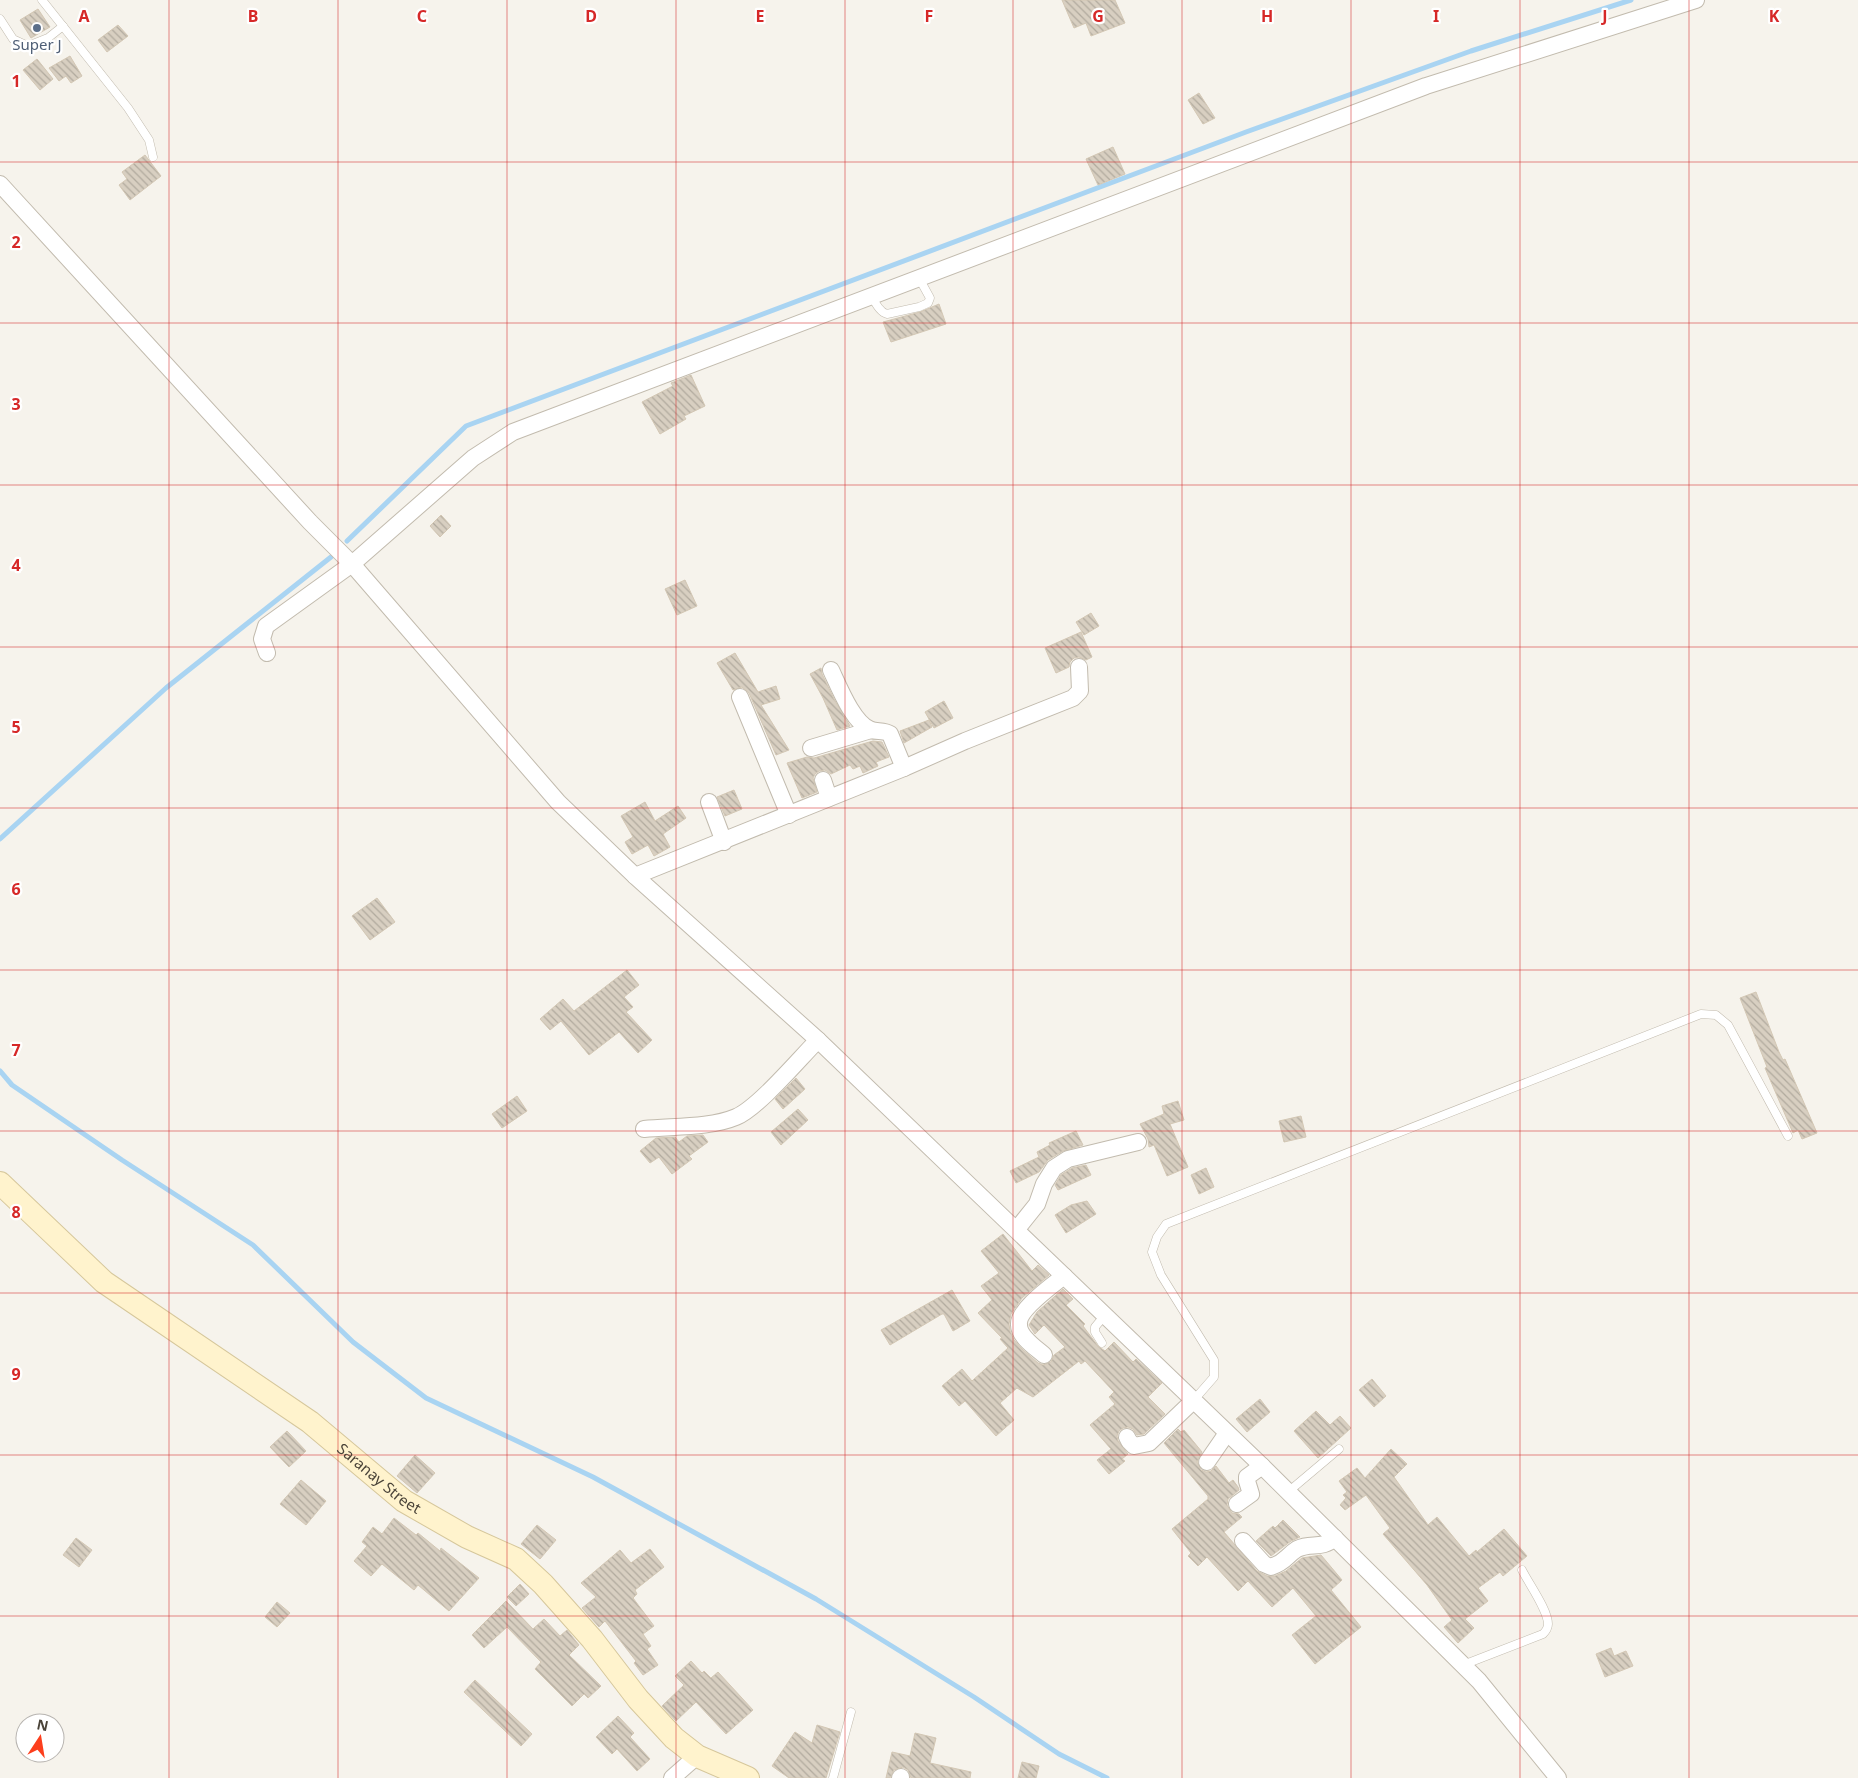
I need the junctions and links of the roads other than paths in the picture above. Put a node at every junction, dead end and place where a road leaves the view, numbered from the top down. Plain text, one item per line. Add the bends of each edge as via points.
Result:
1 (42, 0) edge
2 (1696, 0) edge
3 (0, 19) edge
4 (63, 26) junction
5 (153, 157) dead end
6 (0, 184) edge
7 (919, 278) junction
8 (872, 296) junction
9 (352, 564) junction
10 (267, 653) dead end
11 (1079, 667) dead end
12 (831, 670) dead end
13 (740, 697) dead end
14 (871, 730) junction
15 (812, 748) dead end
16 (904, 768) junction
17 (823, 780) dead end
18 (829, 798) junction
19 (708, 802) dead end
20 (789, 815) junction
21 (724, 842) junction
22 (635, 876) junction
23 (818, 1040) junction
24 (644, 1129) dead end
25 (1788, 1136) dead end
26 (1138, 1142) dead end
27 (0, 1183) edge
28 (1017, 1230) junction
29 (1064, 1276) junction
30 (1105, 1315) junction
31 (1102, 1343) dead end
32 (1044, 1355) dead end
33 (1193, 1401) junction
34 (1227, 1433) junction
35 (1127, 1437) dead end
36 (1339, 1449) dead end
37 (1207, 1462) dead end
38 (1262, 1466) junction
39 (1288, 1492) junction
40 (1237, 1504) dead end
41 (1335, 1538) junction
42 (1243, 1541) dead end
43 (1522, 1570) dead end
44 (1463, 1665) junction
45 (850, 1712) dead end
46 (697, 1756) junction
47 (672, 1778) edge
48 (748, 1778) edge
49 (833, 1778) edge
50 (1558, 1778) edge

1 - 4 lane
2 - 7 street via 1426,86
3 - 4 lane via 13,39 28,46 48,38
4 - 5 lane via 128,108 149,140
6 - 9 street
7 - 8 street
7 - 8 lane via 930,300 919,307 887,314
8 - 9 street via 512,432 473,458
9 - 10 street via 266,626 262,640
9 - 22 street via 558,802
11 - 16 street via 1080,691 1073,698
12 - 14 street via 860,723
13 - 20 street
14 - 15 street
14 - 16 street via 890,734
16 - 18 street
17 - 18 street
18 - 20 street
19 - 21 street
20 - 21 street
21 - 22 street
22 - 23 street
23 - 24 street via 759,1101 737,1117 713,1123
23 - 28 street
25 - 33 lane via 1728,1025 1716,1015 1700,1014 1166,1224 1152,1252 1161,1276 1214,1360 1214,1377
26 - 28 street via 1068,1159 1054,1168 1037,1204
27 - 46 street, Saranay Street via 104,1282 310,1422 404,1501 467,1537 516,1559 592,1639 661,1725
28 - 29 street
29 - 30 street
29 - 32 street via 1028,1306 1020,1318 1018,1326 1025,1338
30 - 31 lane via 1095,1327
30 - 33 street
33 - 34 street
33 - 35 street via 1149,1443 1134,1446
34 - 37 street
34 - 38 street
36 - 39 lane
38 - 39 street
38 - 40 street via 1247,1477 1251,1494
39 - 41 street
41 - 42 street via 1327,1545 1296,1550 1282,1564 1271,1567 1264,1564
41 - 44 street
43 - 44 lane via 1543,1610 1547,1630
44 - 50 street
45 - 49 lane
46 - 47 street
46 - 48 street, Saranay Street

